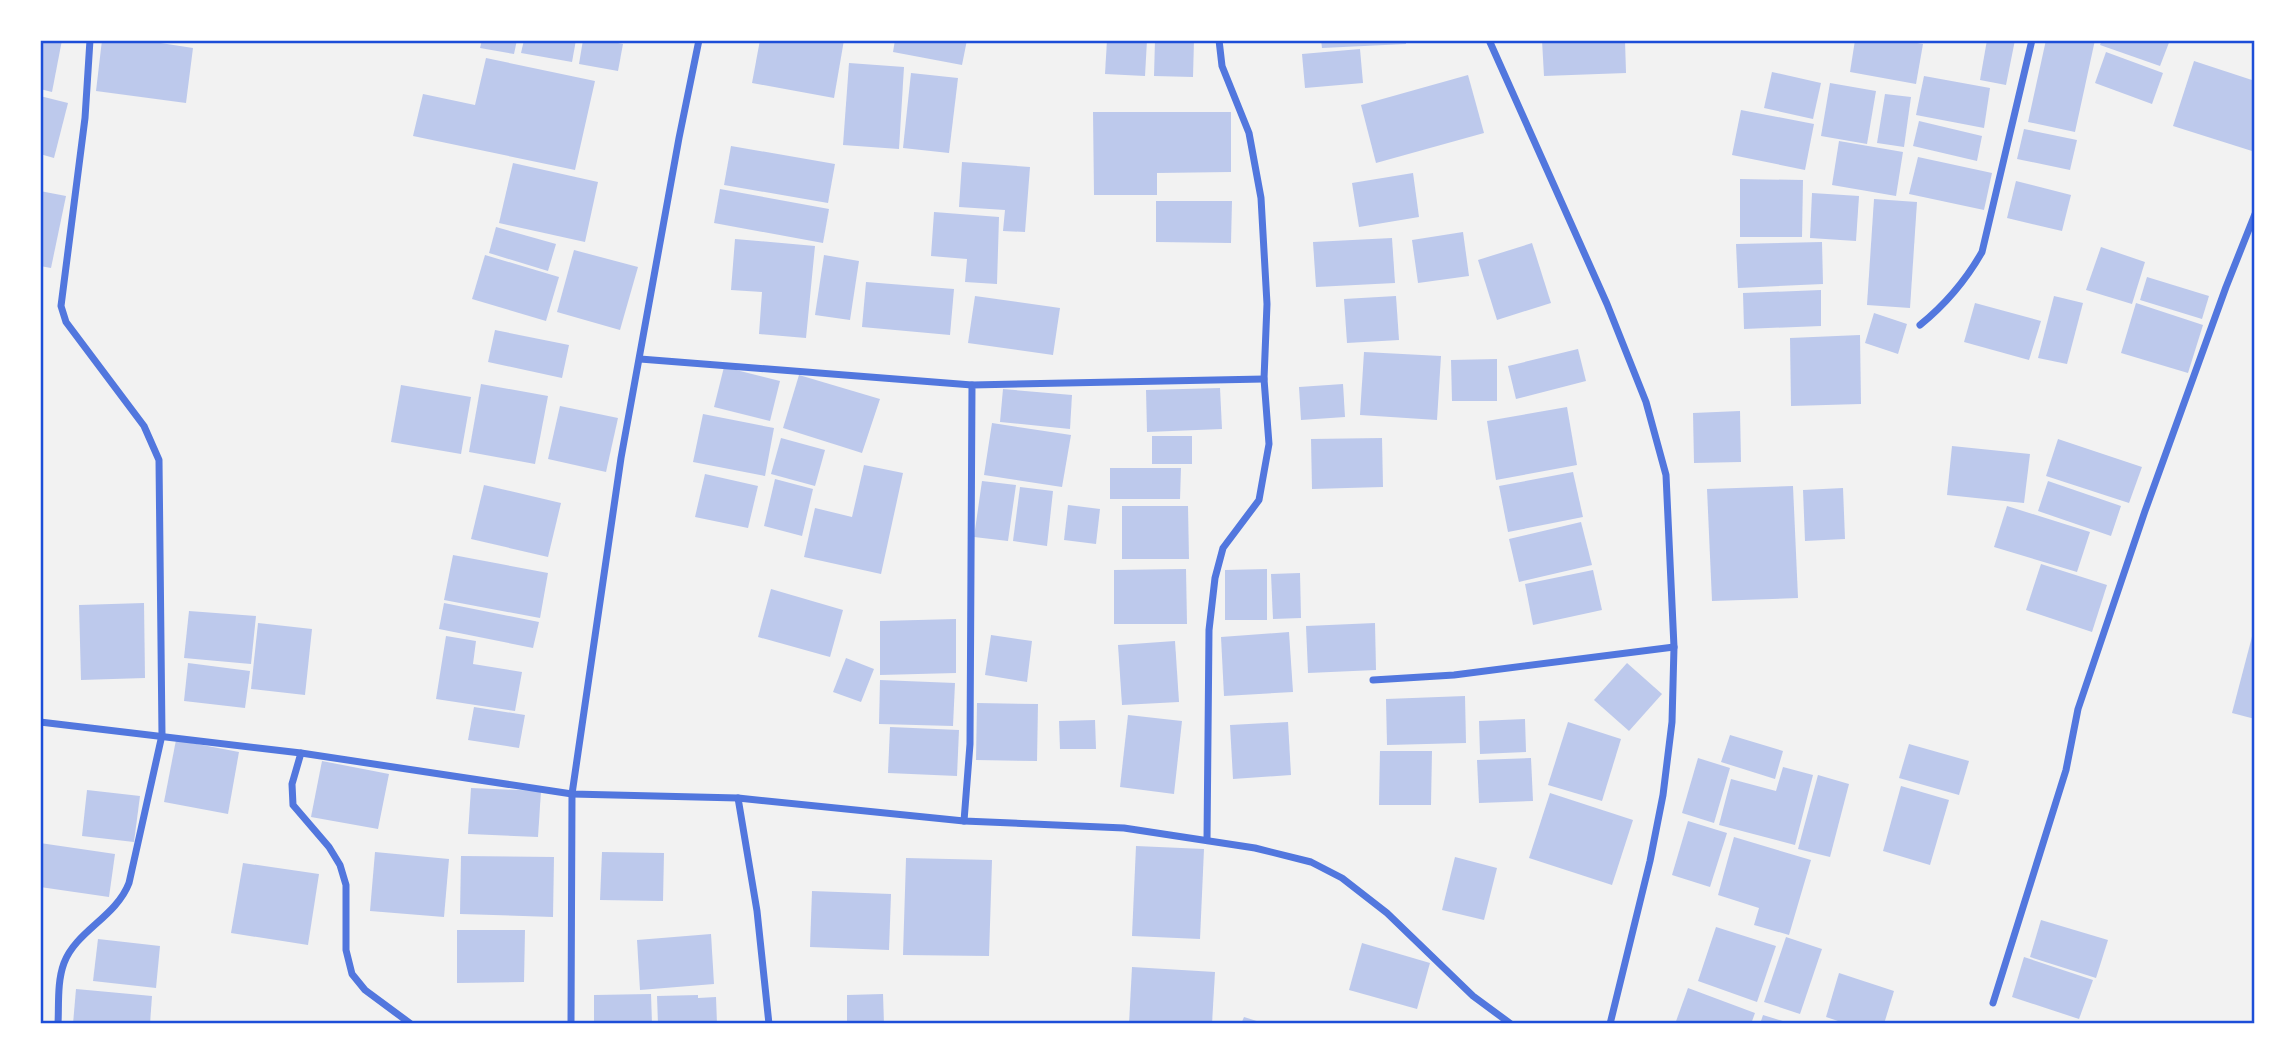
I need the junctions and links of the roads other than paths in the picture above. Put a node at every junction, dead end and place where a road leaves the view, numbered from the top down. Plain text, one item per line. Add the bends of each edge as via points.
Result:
1 (90, 40) edge
2 (699, 40) edge
3 (1219, 40) edge
4 (1489, 40) edge
5 (2032, 40) edge
6 (2255, 214) edge
7 (1920, 325) dead end
8 (640, 359) junction
9 (1264, 379) junction
10 (972, 385) junction
11 (1674, 647) junction
12 (1373, 680) dead end
13 (40, 722) edge
14 (162, 735) junction
15 (301, 753) junction
16 (572, 794) junction
17 (738, 799) junction
18 (964, 821) junction
19 (1207, 840) junction
20 (1993, 1003) dead end
21 (58, 1024) edge
22 (411, 1024) edge
23 (571, 1024) edge
24 (769, 1024) edge
25 (1511, 1024) edge
26 (1610, 1024) edge

1 - 14 street via 61,306 66,322 144,426 159,460
2 - 8 street
3 - 9 street via 1222,66 1250,133 1261,198 1267,304
4 - 11 street via 1608,304 1646,402 1666,474
5 - 7 street via 1982,252 1940,309
6 - 20 street via 2145,511 2078,709 2066,770
8 - 10 street
8 - 16 street
9 - 10 street
9 - 19 street via 1269,444 1259,500 1223,548 1215,579 1209,630
10 - 18 street via 970,744
11 - 12 street via 1454,675
11 - 26 street via 1672,722 1663,795
13 - 14 street
14 - 15 street
14 - 21 street via 129,883 119,903 65,961
15 - 16 street
15 - 22 street via 292,784 293,805 340,865 346,885 346,950 352,974 365,990
16 - 17 street
16 - 23 street
17 - 18 street
17 - 24 street via 757,911
18 - 19 street via 1124,828
19 - 25 street via 1311,862 1342,878

